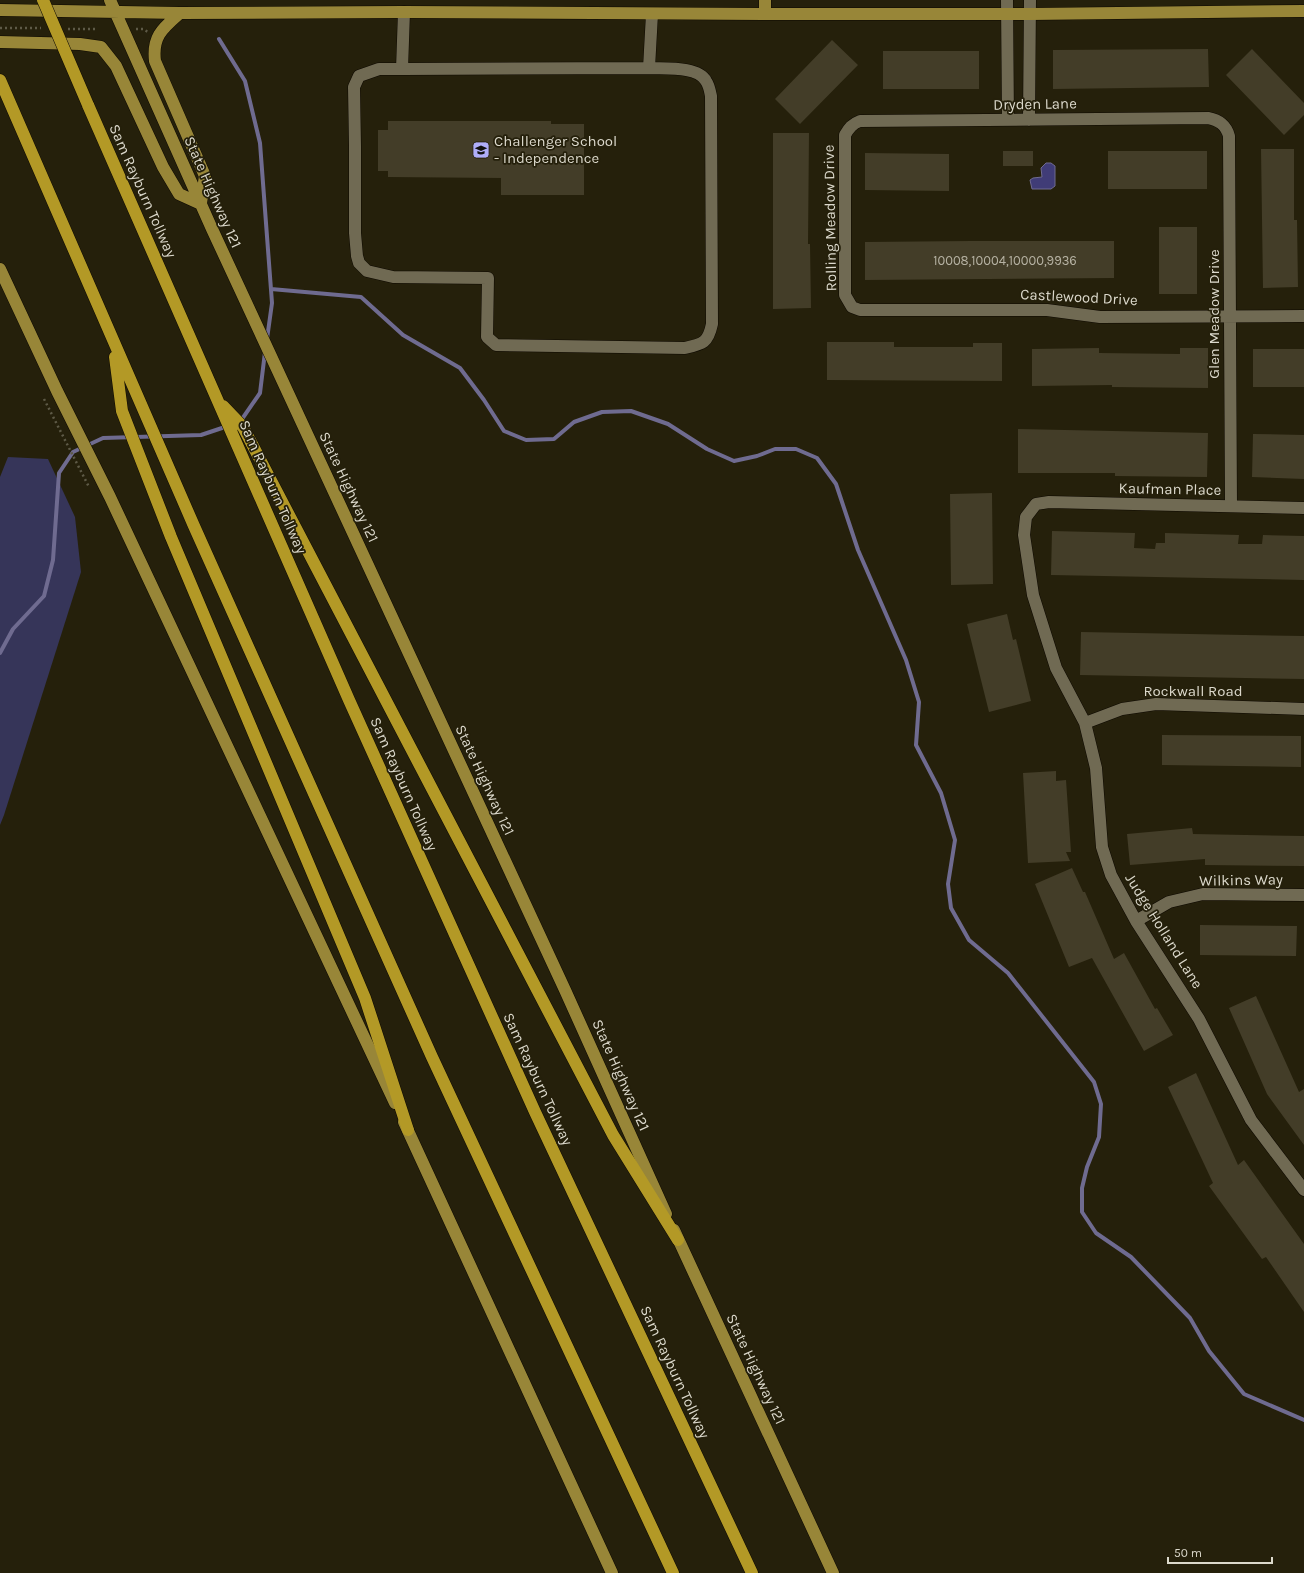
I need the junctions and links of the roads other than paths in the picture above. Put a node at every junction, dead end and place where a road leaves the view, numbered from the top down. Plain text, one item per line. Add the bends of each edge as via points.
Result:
1 (43, 0) edge
2 (110, 0) edge
3 (765, 0) edge
4 (1007, 0) edge
5 (1030, 0) edge
6 (404, 6) edge
7 (0, 10) edge
8 (1304, 10) edge
9 (116, 12) junction
10 (180, 13) junction
11 (1008, 13) junction
12 (652, 14) junction
13 (765, 14) junction
14 (1030, 14) junction
15 (0, 42) edge
16 (649, 68) junction
17 (402, 69) junction
18 (1, 82) edge
19 (1008, 120) junction
20 (1029, 120) junction
21 (1223, 124) joint
22 (849, 128) joint
23 (201, 204) junction
24 (0, 269) edge
25 (852, 307) joint
26 (1231, 316) junction
27 (1304, 316) edge
28 (114, 344) junction
29 (216, 398) junction
30 (1036, 504) joint
31 (1231, 506) junction
32 (1304, 508) edge
33 (1304, 709) edge
34 (1085, 723) junction
35 (1304, 895) edge
36 (1136, 920) junction
37 (408, 1130) junction
38 (1304, 1190) edge
39 (678, 1240) junction
40 (612, 1573) edge
41 (673, 1573) edge
42 (752, 1573) edge
43 (833, 1573) edge

1 - 29 highway, Sam Rayburn Tollway, bridge
2 - 9 main road, State Highway 121
3 - 13 main road
4 - 11 street
5 - 14 street
6 - 10 main road
6 - 12 main road
6 - 17 street
7 - 9 main road
8 - 14 main road
9 - 10 main road
9 - 23 main road, State Highway 121
10 - 23 main road via 158,35 154,52 155,61 205,176
11 - 13 main road
11 - 14 main road
11 - 19 street
12 - 13 main road
12 - 16 street
14 - 20 street
15 - 23 main road via 101,47 116,66 163,167 179,194
16 - 17 street
16 - 17 street via 697,72 706,80 711,96 712,324 710,335 702,344 685,348 496,344 486,337 488,278 393,277 367,271 359,263 354,233 354,87 359,76 379,69
18 - 28 highway
19 - 20 street, Dryden Lane
19 - 22 street, Dryden Lane via 860,121
20 - 21 street, Dryden Lane via 1208,118
21 - 26 street, Glen Meadow Drive via 1229,136
22 - 25 street, Rolling Meadow Drive via 845,135 845,296
23 - 39 main road, State Highway 121
24 - 37 main road
25 - 26 street, Castlewood Drive via 866,311 1047,310 1100,316
26 - 27 street, Castlewood Drive
26 - 31 street, Glen Meadow Drive
28 - 37 highway via 122,411 171,537 365,998
28 - 41 highway via 432,1057
29 - 39 highway via 243,427 614,1135
29 - 42 highway, Sam Rayburn Tollway via 535,1112
30 - 31 street, Kaufman Place via 1049,502
30 - 34 street, Judge Holland Lane via 1026,517 1024,535 1033,595 1056,668
31 - 32 street, Kaufman Place
33 - 34 street, Rockwall Road via 1156,704 1122,709
34 - 36 street, Judge Holland Lane via 1096,768 1102,847 1111,875
35 - 36 street, Wilkins Way via 1203,894 1169,902
36 - 38 street, Judge Holland Lane via 1199,1019 1251,1120
37 - 40 main road
39 - 43 main road, State Highway 121

